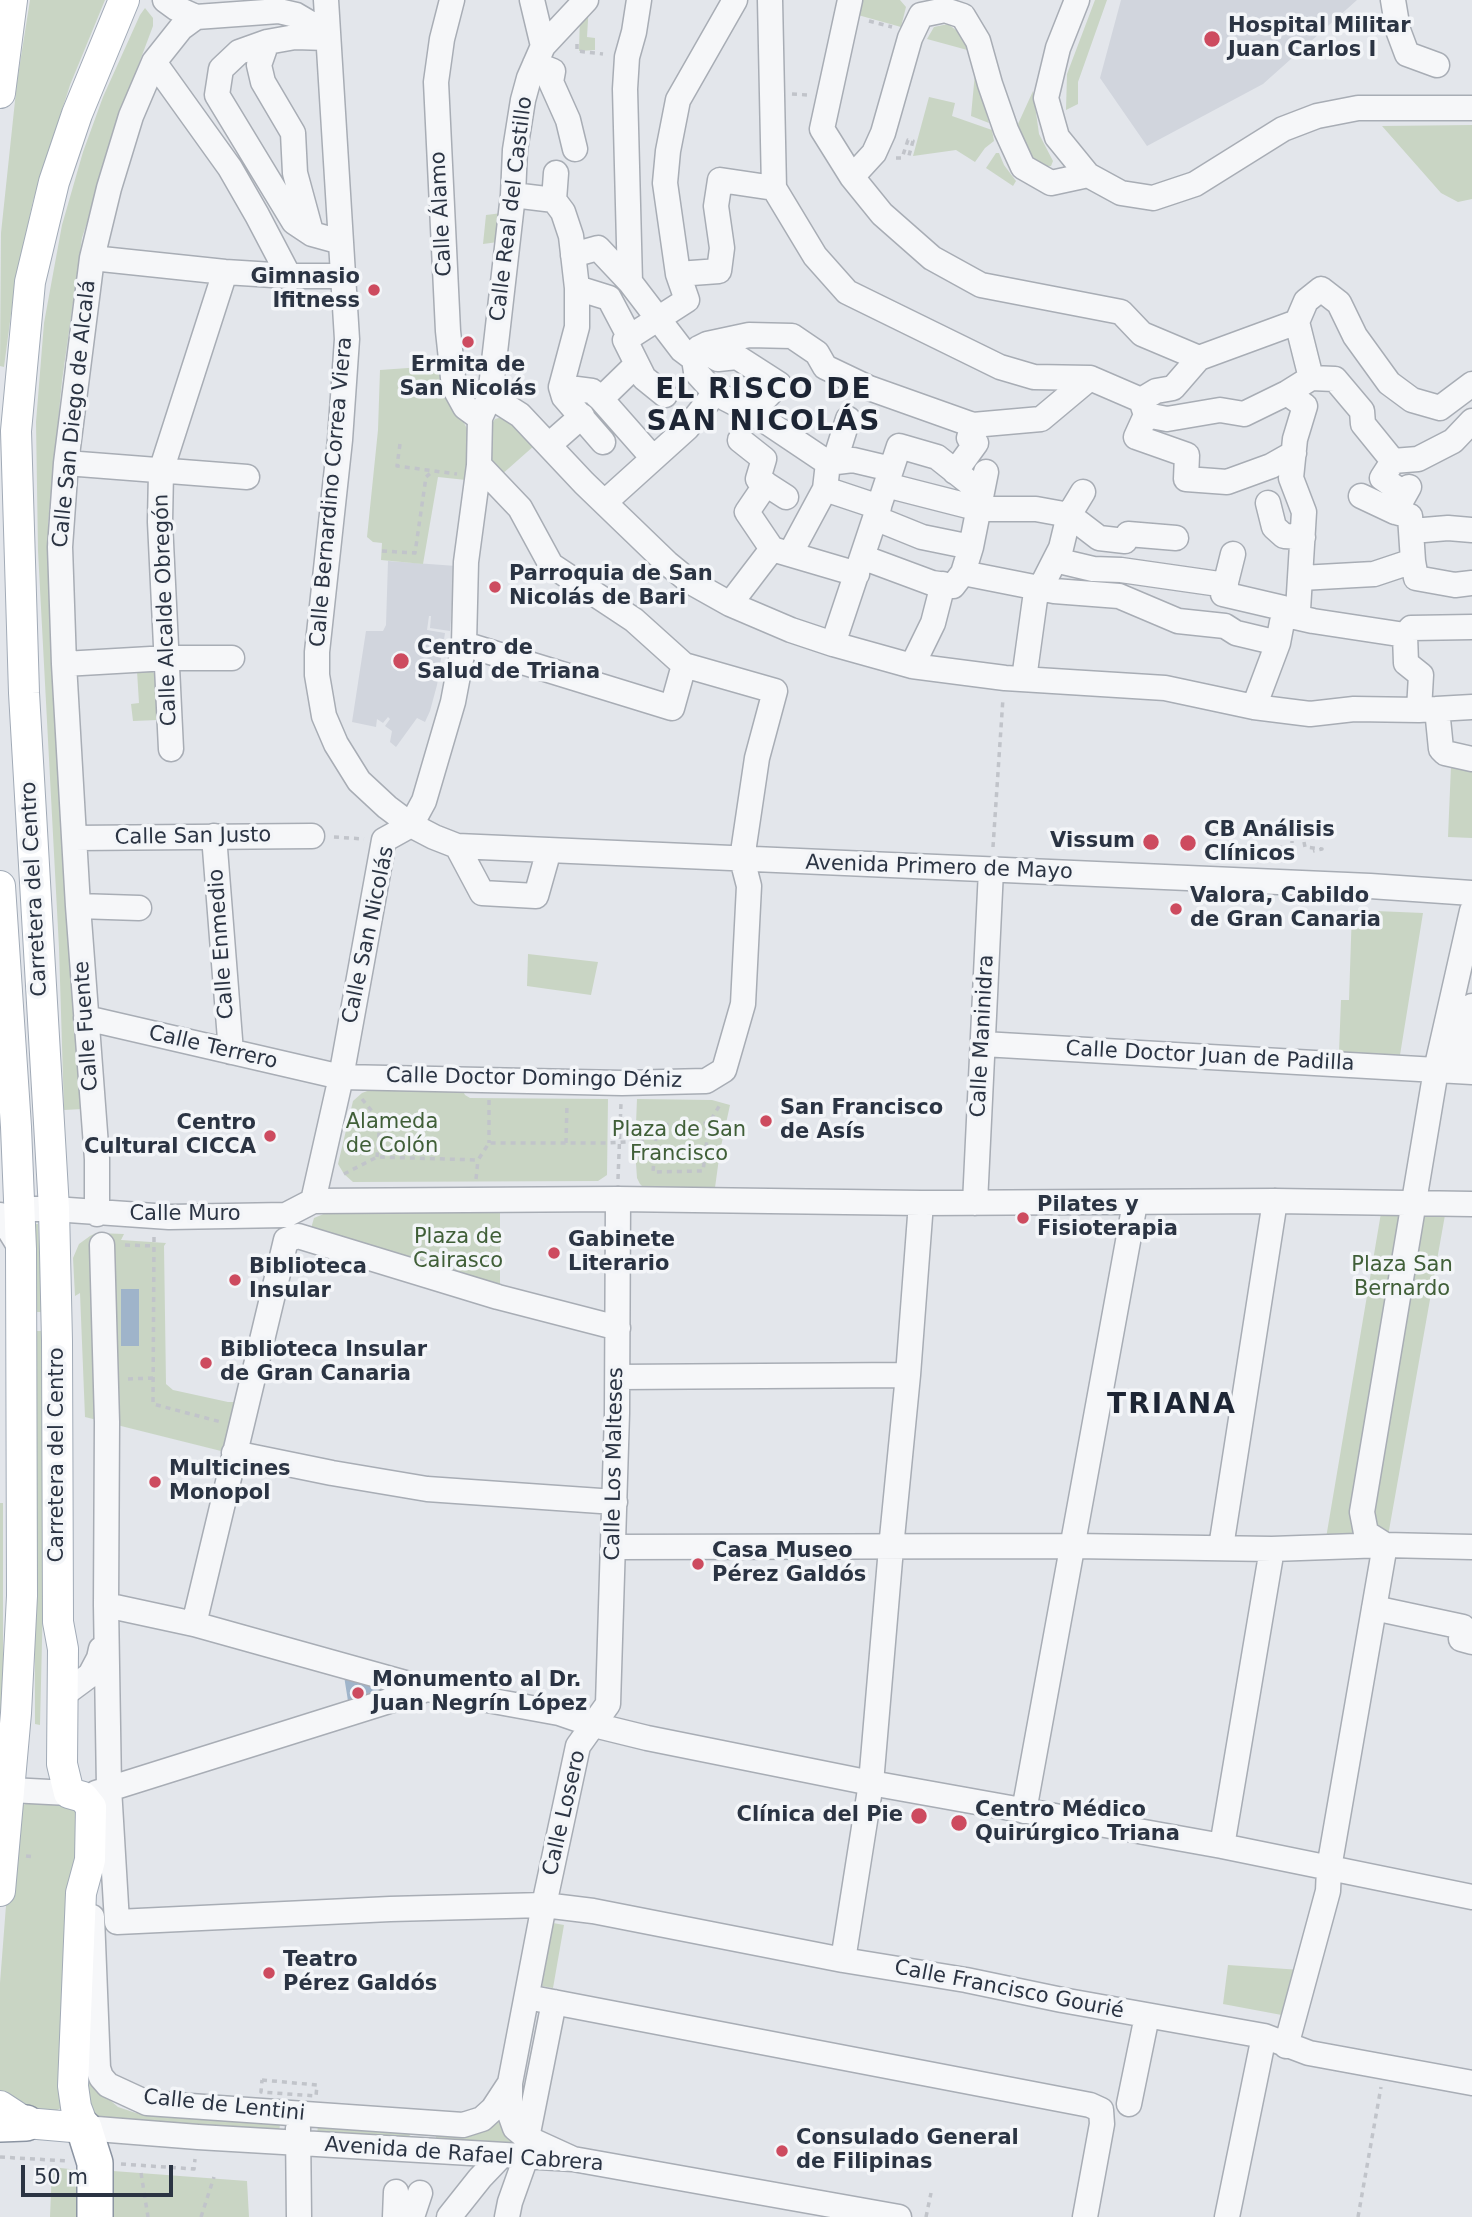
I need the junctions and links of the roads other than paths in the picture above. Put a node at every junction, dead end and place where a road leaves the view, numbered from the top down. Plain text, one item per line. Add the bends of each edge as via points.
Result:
1 (12, 0) edge
2 (165, 0) edge
3 (311, 0) edge
4 (326, 0) edge
5 (452, 0) edge
6 (532, 0) edge
7 (586, 0) edge
8 (639, 0) edge
9 (735, 0) edge
10 (770, 0) edge
11 (1077, 0) edge
12 (1393, 0) edge
13 (848, 7) edge
14 (120, 10) edge
15 (279, 11) junction
16 (915, 16) edge
17 (196, 17) junction
18 (327, 38) junction
19 (267, 42) junction
20 (539, 55) junction
21 (157, 57) junction
22 (1437, 65) dead end
23 (0, 93) edge
24 (1472, 108) edge
25 (219, 129) dead end
26 (575, 149) dead end
27 (556, 173) dead end
28 (1088, 175) junction
29 (852, 177) junction
30 (774, 188) junction
31 (513, 195) junction
32 (555, 200) junction
33 (312, 234) junction
34 (341, 242) junction
35 (573, 255) junction
36 (92, 258) junction
37 (225, 272) junction
38 (678, 274) junction
39 (344, 275) junction
40 (289, 276) junction
41 (630, 282) junction
42 (577, 288) junction
43 (657, 319) junction
44 (1297, 321) junction
45 (629, 337) junction
46 (696, 353) junction
47 (1199, 358) junction
48 (637, 364) junction
49 (1090, 378) junction
50 (1311, 378) junction
51 (1472, 384) edge
52 (561, 387) junction
53 (715, 393) junction
54 (1287, 393) junction
55 (665, 395) dead end
56 (490, 396) junction
57 (601, 399) junction
58 (1144, 407) junction
59 (1440, 408) junction
60 (752, 412) junction
61 (582, 416) junction
62 (480, 418) junction
63 (849, 419) dead end
64 (1472, 421) edge
65 (973, 425) junction
66 (740, 440) dead end
67 (603, 442) dead end
68 (550, 445) junction
69 (1431, 452) junction
70 (1294, 453) junction
71 (653, 458) junction
72 (1393, 461) junction
73 (66, 463) junction
74 (828, 463) junction
75 (471, 470) junction
76 (162, 471) junction
77 (956, 472) junction
78 (247, 477) dead end
79 (825, 489) junction
80 (982, 491) junction
81 (1083, 492) dead end
82 (883, 495) junction
83 (1361, 496) dead end
84 (1403, 497) junction
85 (605, 502) junction
86 (1268, 503) dead end
87 (1069, 516) junction
88 (1472, 530) edge
89 (1412, 531) junction
90 (1303, 537) junction
91 (1176, 538) dead end
92 (971, 547) junction
93 (781, 551) junction
94 (1233, 554) dead end
95 (1055, 559) junction
96 (1413, 561) junction
97 (860, 566) junction
98 (953, 579) junction
99 (1301, 579) junction
100 (1472, 583) edge
101 (1226, 585) junction
102 (1041, 587) junction
103 (730, 604) junction
104 (1291, 615) junction
105 (1472, 627) edge
106 (1405, 635) junction
107 (1278, 643) junction
108 (464, 644) junction
109 (833, 644) junction
110 (168, 658) junction
111 (232, 658) dead end
112 (64, 664) junction
113 (684, 666) junction
114 (912, 667) junction
115 (1014, 678) junction
116 (1254, 707) junction
117 (1472, 707) edge
118 (1428, 709) junction
119 (171, 749) dead end
120 (1472, 759) edge
121 (411, 825) junction
122 (214, 836) junction
123 (312, 836) road end
124 (74, 838) junction
125 (457, 846) junction
126 (550, 850) junction
127 (742, 859) junction
128 (991, 870) junction
129 (0, 886) edge
130 (1472, 893) edge
131 (78, 906) junction
132 (139, 908) dead end
133 (1472, 911) edge
134 (1472, 1006) edge
135 (86, 1018) junction
136 (983, 1044) junction
137 (231, 1052) junction
138 (1456, 1071) edge
139 (341, 1077) junction
140 (618, 1199) junction
141 (313, 1201) junction
142 (1275, 1201) junction
143 (921, 1203) junction
144 (975, 1203) junction
145 (1135, 1203) junction
146 (1413, 1203) junction
147 (1472, 1204) edge
148 (54, 1209) junction
149 (10, 1212) edge
150 (97, 1214) junction
151 (290, 1230) junction
152 (102, 1245) road end
153 (618, 1328) junction
154 (908, 1375) junction
155 (618, 1377) junction
156 (234, 1453) junction
157 (615, 1502) junction
158 (1385, 1545) junction
159 (1073, 1546) junction
160 (614, 1547) junction
161 (1472, 1547) edge
162 (891, 1548) junction
163 (1221, 1548) junction
164 (1272, 1549) junction
165 (106, 1605) junction
166 (1374, 1608) junction
167 (194, 1624) junction
168 (1472, 1642) edge
169 (101, 1649) dead end
170 (427, 1689) junction
171 (63, 1695) junction
172 (594, 1725) junction
173 (871, 1783) junction
174 (5, 1792) edge
175 (87, 1793) junction
176 (1024, 1811) junction
177 (1222, 1846) junction
178 (90, 1860) junction
179 (1329, 1868) junction
180 (0, 1891) edge
181 (1472, 1897) edge
182 (544, 1905) junction
183 (843, 1960) junction
184 (527, 1997) junction
185 (554, 2002) junction
186 (1147, 2016) junction
187 (1275, 2041) junction
188 (510, 2083) junction
189 (1472, 2083) edge
190 (1129, 2104) dead end
191 (300, 2115) junction
192 (9, 2118) edge
193 (84, 2128) junction
194 (297, 2143) junction
195 (519, 2150) junction
196 (95, 2217) edge
197 (299, 2217) edge
198 (395, 2217) edge
199 (412, 2217) edge
200 (449, 2217) edge
201 (507, 2217) edge
202 (899, 2217) edge
203 (1085, 2217) edge
204 (1227, 2217) edge

1 - 23 main road
2 - 17 street
3 - 15 street
4 - 18 street, Calle Bernardino Correa Viera
5 - 62 street, Calle Álamo via 436,82 448,331 454,387 465,407
6 - 20 street
7 - 20 street, Calle Real del Castillo
8 - 41 street via 625,89
9 - 38 street via 678,100 665,183
10 - 30 street
11 - 28 street via 1058,48 1046,98 1057,137
12 - 22 street via 1407,54
13 - 29 street via 822,129
14 - 148 main road, Carretera del Centro via 77,114 51,194 30,282 16,432 24,693
15 - 17 street
15 - 18 street via 296,15
16 - 28 street via 945,10 963,16 978,41 1006,130 1023,167 1051,183
16 - 29 street via 883,133 874,153
17 - 21 street, Calle San Diego de Alcalá
18 - 19 street
18 - 34 street, Calle Bernardino Correa Viera
19 - 33 street via 259,65 263,82 293,133 295,173
19 - 33 street via 239,52 221,69 218,95 294,222
20 - 26 street via 553,71 551,82
20 - 31 street, Calle Real del Castillo via 523,100
21 - 25 street
21 - 36 street, Calle San Diego de Alcalá via 131,116
21 - 40 street via 230,168
24 - 28 street via 1358,108 1317,116 1283,130 1195,184 1153,198 1121,193
27 - 32 street
29 - 47 street via 882,214 932,258 981,285 1121,312 1142,334
30 - 38 street via 720,180 716,206 722,247 719,271
30 - 49 street via 815,256 848,292 1000,368 1034,377
31 - 32 street
31 - 56 street, Calle Real del Castillo
32 - 35 street via 567,223
33 - 34 street
34 - 39 street, Calle Bernardino Correa Viera
35 - 41 street via 598,248
35 - 42 street
36 - 37 street
36 - 73 street, Calle San Diego de Alcalá
37 - 40 street
37 - 76 street, Calle Alcalde Obregón
38 - 43 street via 687,300
39 - 40 street
39 - 121 street, Calle Bernardino Correa Viera via 347,339 317,675 324,716 359,781
41 - 43 street
42 - 45 street via 609,298
42 - 52 street via 577,327
43 - 45 street
43 - 46 street via 682,350
44 - 47 street
44 - 50 street
44 - 59 street via 1306,301 1321,289 1339,303 1389,383 1412,400
45 - 48 street via 625,340
46 - 53 street via 696,372
46 - 60 street via 718,359 737,357 779,384
46 - 65 street via 707,344 749,335 792,336 817,353 825,368
47 - 58 street via 1173,388 1156,391
48 - 55 street via 644,377
48 - 57 street
49 - 58 street
49 - 65 street via 1041,419
50 - 54 street
50 - 72 street via 1335,379 1362,411 1363,424
51 - 59 street
52 - 57 street via 592,391
52 - 61 street
53 - 60 street
53 - 71 street via 688,428
54 - 58 street via 1244,414 1220,410 1167,419
54 - 70 street via 1305,406
56 - 62 street, Calle San Nicolás
56 - 68 street via 520,415
57 - 71 street
58 - 70 street via 1136,437 1187,455 1186,479 1227,482
59 - 69 street
60 - 74 street
61 - 67 street
61 - 68 street
62 - 75 street, Calle San Nicolás
63 - 74 street via 837,454
64 - 69 street via 1453,441
65 - 77 street via 970,438 976,443
66 - 93 street via 764,459 758,479 776,491 747,512
68 - 85 street
69 - 72 street via 1418,459
70 - 90 street via 1291,478 1304,512
71 - 85 street
72 - 84 street via 1382,478
73 - 76 street
73 - 112 street, Calle San Diego de Alcalá via 60,547
74 - 79 street
74 - 82 street via 853,460
75 - 108 street, Calle San Nicolás
75 - 113 street via 520,508 551,565 634,620
76 - 78 street
76 - 110 street, Calle Alcalde Obregón via 160,522
77 - 80 street
77 - 82 street via 937,457 899,446
79 - 82 street
79 - 93 street
80 - 82 street
80 - 87 street
80 - 92 street
81 - 87 street
82 - 92 street via 922,537
82 - 97 street
83 - 84 street
84 - 89 street
85 - 103 street via 689,581
86 - 90 street via 1274,527 1284,536
87 - 91 street via 1099,537 1125,541 1128,534
87 - 95 street
88 - 89 street
89 - 96 street
90 - 99 street
92 - 98 street
93 - 97 street
93 - 103 street
94 - 101 street
95 - 101 street via 1093,569
95 - 102 street
96 - 99 street via 1374,574
96 - 100 street via 1416,578 1455,585
97 - 98 street via 932,583
97 - 109 street
98 - 102 street
98 - 114 street
99 - 104 street via 1298,610
101 - 104 street via 1223,594 1283,608
102 - 107 street via 1119,596 1178,621 1225,626
102 - 115 street
103 - 109 street
104 - 106 street
104 - 107 street via 1282,622
105 - 106 street via 1411,628
106 - 118 street via 1406,663 1421,675
107 - 116 street
108 - 113 street via 672,708
108 - 121 street, Calle San Nicolás via 432,779
109 - 114 street
110 - 111 street
110 - 112 street
110 - 119 street, Calle Alcalde Obregón
112 - 124 street, Calle San Diego de Alcalá
113 - 127 street via 775,691 757,758
114 - 115 street
115 - 116 street via 1165,688
116 - 118 street via 1310,714
117 - 118 street
118 - 120 street via 1441,749
121 - 125 street, Avenida Primero de Mayo
121 - 139 street, Calle San Nicolás via 384,840
122 - 123 street, Calle San Justo
122 - 124 street, Calle San Justo
122 - 137 street, Calle Enmedio
124 - 131 street, Calle Fuente
125 - 126 street, Avenida Primero de Mayo
125 - 126 street via 482,893 536,896
126 - 127 street, Avenida Primero de Mayo
127 - 128 street, Avenida Primero de Mayo
127 - 139 street, Calle Doctor Domingo Déniz via 749,886 743,1004 724,1070 706,1081
128 - 130 street, Avenida Primero de Mayo
128 - 136 street, Calle Maninidra
129 - 149 main road, Carretera del Centro
131 - 132 street
131 - 135 street, Calle Fuente
133 - 138 street
134 - 138 street
135 - 137 street, Calle Terrero
135 - 150 street, Calle Fuente
136 - 138 street, Calle Doctor Juan de Padilla
136 - 144 street, Calle Maninidra
137 - 139 street, Calle Terrero
138 - 146 street
139 - 141 street, Calle San Nicolás
140 - 141 street
140 - 143 street
140 - 153 street, Calle Los Malteses
141 - 151 street, Calle Muro
142 - 145 street
142 - 146 street
142 - 163 street
143 - 144 street
143 - 154 street
144 - 145 street
145 - 159 street
146 - 147 street
146 - 158 street via 1362,1512 1366,1533
148 - 149 street, Calle Muro
148 - 150 street, Calle Muro
148 - 171 main road, Carretera del Centro via 58,1622
149 - 174 main road, Carretera del Centro via 21,1249 22,1596 16,1713
150 - 151 street, Calle Muro
151 - 153 street via 498,1297
151 - 156 street
152 - 165 street
153 - 155 street, Calle Los Malteses
154 - 155 street
154 - 162 street
155 - 157 street, Calle Los Malteses
156 - 157 street via 427,1489
156 - 167 street
157 - 160 street, Calle Los Malteses
158 - 161 street
158 - 164 street
158 - 166 street
159 - 162 street
159 - 163 street
159 - 176 street
160 - 162 street
160 - 172 street, Calle Los Malteses via 608,1704
162 - 173 street
163 - 164 street
164 - 177 street
165 - 167 street
165 - 175 street
166 - 168 street via 1463,1627 1461,1639
166 - 179 street
167 - 170 street
169 - 171 street via 90,1675
170 - 172 street via 559,1713
170 - 175 street
171 - 175 main road, Carretera del Centro via 61,1764
172 - 173 street
172 - 182 street, Calle Losero via 578,1746
173 - 176 street
173 - 183 street
174 - 175 street
174 - 180 main road, Carretera del Centro
175 - 178 main road, Carretera del Centro
175 - 182 street, Calle Francisco Gourié via 117,1922
176 - 177 street
177 - 179 street
178 - 191 street, Calle de Lentini via 101,2077 108,2085 147,2103
178 - 193 main road, Carretera del Centro via 81,1893 73,2086
179 - 181 street
179 - 187 street via 1328,1891
182 - 183 street, Calle Francisco Gourié via 593,1910
182 - 184 street, Calle Losero
183 - 186 street, Calle Francisco Gourié
184 - 185 street
184 - 188 street, Calle Losero
185 - 195 street
185 - 203 street via 1090,2105 1101,2110 1102,2124
186 - 187 street, Calle Francisco Gourié
186 - 190 street
187 - 189 street, Calle Francisco Gourié via 1309,2053
187 - 204 street
188 - 191 street, Calle de Lentini via 482,2119 463,2124
188 - 195 street via 510,2113
191 - 194 street
192 - 193 main road, Avenida de Rafael Cabrera
193 - 194 street, Avenida de Rafael Cabrera
193 - 196 highway via 95,2163
194 - 195 street, Avenida de Rafael Cabrera
194 - 197 street
195 - 200 street via 480,2178
195 - 201 street
195 - 202 street, Avenida de Rafael Cabrera
198 - 199 street via 408,2192

